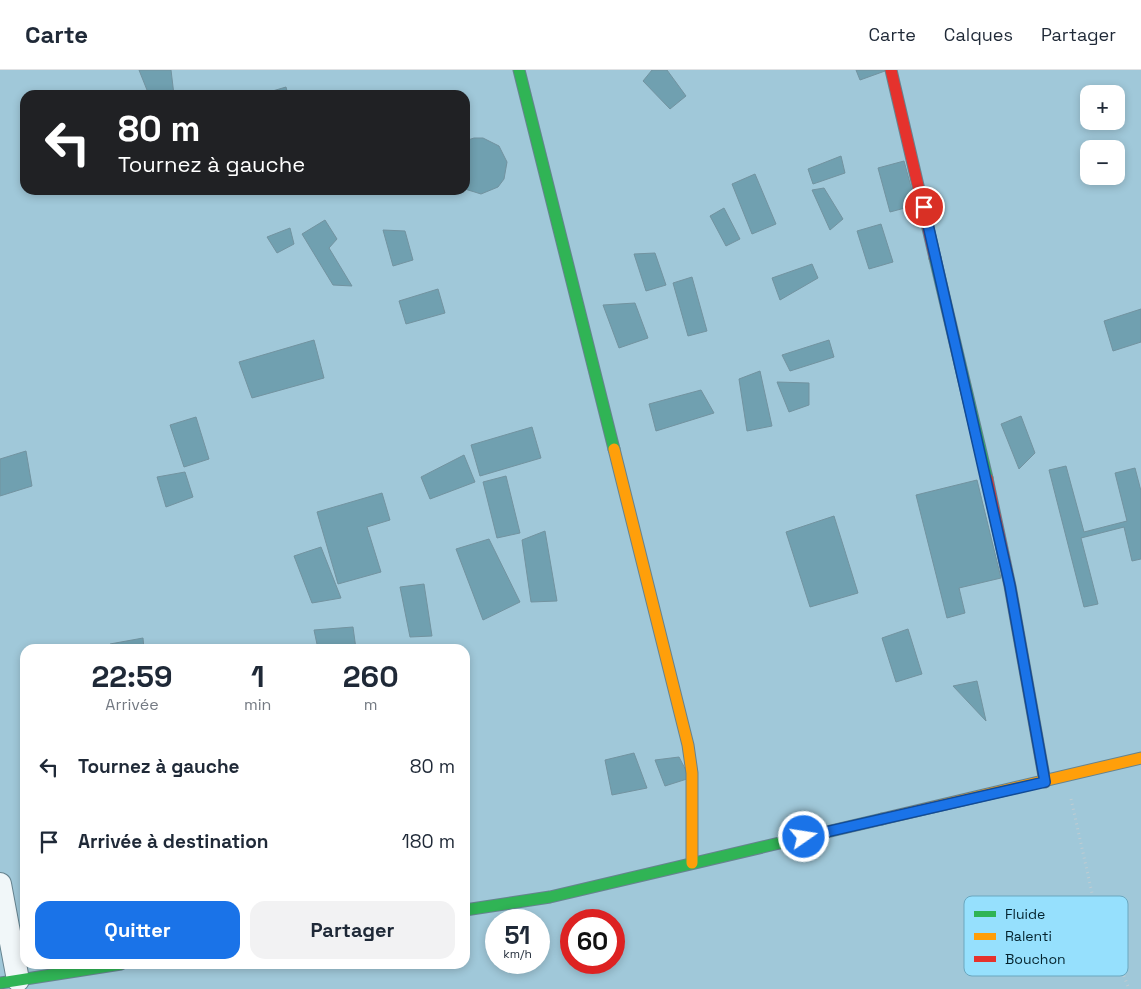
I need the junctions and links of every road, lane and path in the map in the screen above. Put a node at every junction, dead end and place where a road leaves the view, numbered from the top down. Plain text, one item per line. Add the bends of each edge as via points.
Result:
1 (519, 70) edge
2 (891, 70) edge
3 (1141, 758) edge
4 (1066, 778) junction
5 (1045, 782) junction
6 (692, 863) junction
7 (0, 884) edge
8 (1093, 896) edge
9 (470, 909) edge
10 (89, 969) edge
11 (1123, 976) edge
12 (9, 981) edge
13 (1128, 989) edge

1 - 6 street via 688,745 692,773
2 - 5 street via 986,473
3 - 4 street
4 - 5 street
4 - 8 path
5 - 6 street
6 - 9 street via 550,897
7 - 12 street
10 - 12 street
11 - 13 path

